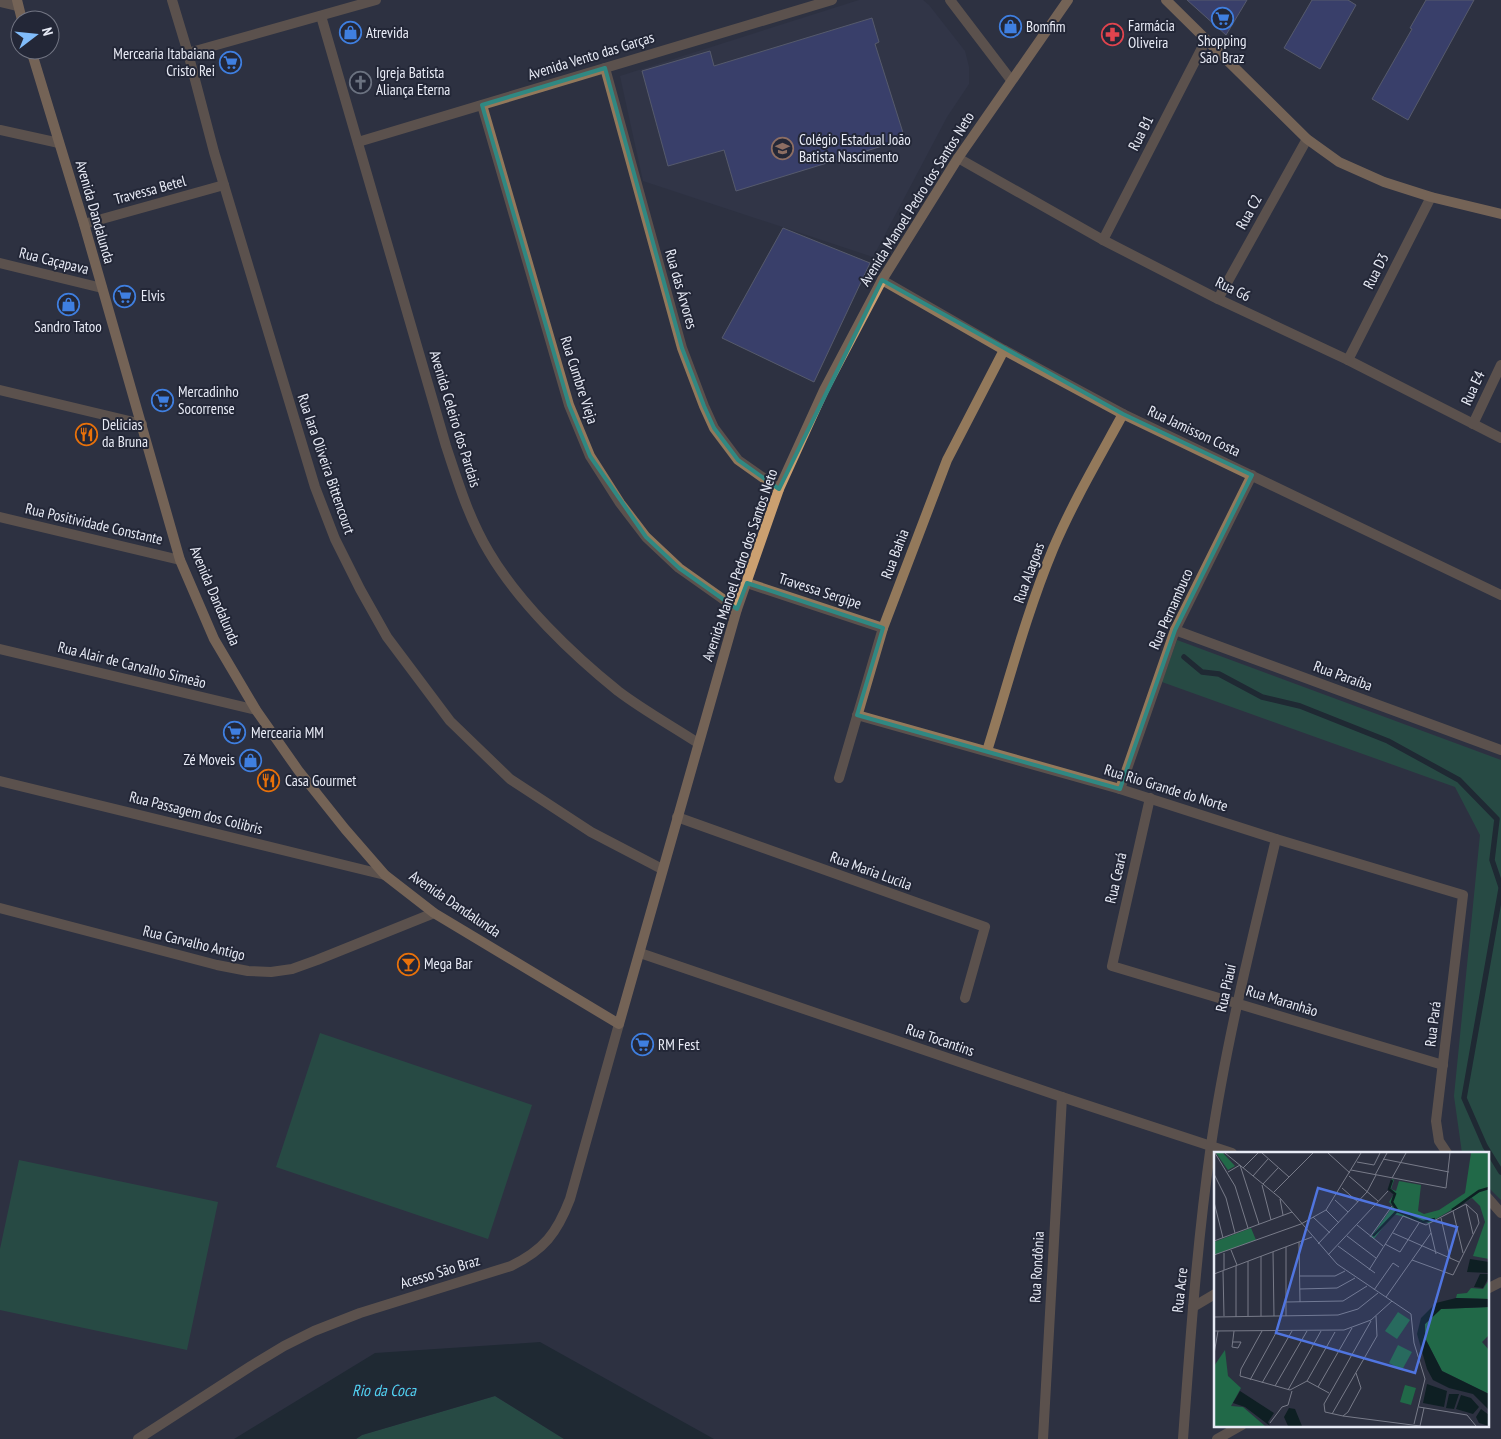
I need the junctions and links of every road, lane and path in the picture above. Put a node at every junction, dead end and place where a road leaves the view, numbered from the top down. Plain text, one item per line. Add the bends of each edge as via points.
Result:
1 (172, 0) edge
2 (376, 0) edge
3 (832, 0) edge
4 (950, 0) edge
5 (1068, 0) edge
6 (1166, 0) edge
7 (0, 2) edge
8 (18, 3) edge
9 (321, 16) junction
10 (1206, 40) junction
11 (188, 54) junction
12 (34, 60) edge
13 (605, 68) junction
14 (1011, 80) junction
15 (482, 105) junction
16 (0, 130) edge
17 (1307, 139) junction
18 (358, 142) junction
19 (59, 143) junction
20 (958, 158) junction
21 (224, 185) junction
22 (1431, 197) junction
23 (1501, 214) edge
24 (84, 224) junction
25 (1103, 240) junction
26 (0, 263) edge
27 (882, 280) junction
28 (102, 288) junction
29 (1218, 299) junction
30 (1004, 350) junction
31 (1348, 360) junction
32 (1501, 365) edge
33 (0, 390) edge
34 (1123, 414) junction
35 (142, 424) junction
36 (1473, 424) junction
37 (1501, 438) edge
38 (1252, 475) junction
39 (779, 489) junction
40 (0, 517) edge
41 (180, 560) junction
42 (747, 583) junction
43 (1501, 595) edge
44 (737, 609) junction
45 (883, 628) junction
46 (1174, 630) junction
47 (0, 649) edge
48 (256, 710) junction
49 (857, 715) junction
50 (698, 743) junction
51 (1501, 750) edge
52 (987, 751) junction
53 (839, 778) dead end
54 (0, 781) edge
55 (1120, 789) junction
56 (1150, 798) junction
57 (678, 818) junction
58 (1276, 839) junction
59 (662, 869) junction
60 (385, 875) junction
61 (1464, 895) joint
62 (0, 908) edge
63 (434, 913) junction
64 (640, 953) junction
65 (1112, 966) joint
66 (965, 998) dead end
67 (1237, 1003) junction
68 (619, 1024) junction
69 (1443, 1065) junction
70 (1062, 1097) junction
71 (1211, 1145) junction
72 (1229, 1152) edge
73 (1447, 1152) edge
74 (1488, 1198) edge
75 (1501, 1213) edge
76 (1501, 1282) edge
77 (1488, 1288) edge
78 (1214, 1295) edge
79 (1193, 1306) junction
80 (1240, 1426) edge
81 (138, 1439) edge
82 (1043, 1439) edge
83 (1183, 1439) edge
84 (1217, 1439) edge

1 - 11 street, Rua Iara Oliveira Bittencourt
2 - 9 street
3 - 13 street, Avenida Vento das Garças
4 - 14 street
5 - 14 street, Avenida Manoel Pedro dos Santos Neto
6 - 10 street
7 - 8 street
9 - 11 street
9 - 18 street, Avenida Celeiro dos Pardais
10 - 17 street
10 - 25 street, Rua B1
11 - 21 street, Rua Iara Oliveira Bittencourt
12 - 19 street, Avenida Dandalunda
13 - 15 street, Avenida Vento das Garças
13 - 39 street, Rua das Árvores via 682,348 704,406 714,428 738,460
14 - 20 street, Avenida Manoel Pedro dos Santos Neto
15 - 18 street, Avenida Vento das Garças
15 - 44 street, Rua Cumbre Vieja via 569,405 590,456 646,537 679,568
16 - 19 street
17 - 22 street via 1339,162 1363,174
17 - 29 street, Rua C2
18 - 50 street, Avenida Celeiro dos Pardais via 446,446 468,511 489,552 514,590 578,655 619,691
19 - 24 street, Avenida Dandalunda
20 - 25 street, Rua G6
20 - 27 street, Avenida Manoel Pedro dos Santos Neto
21 - 24 street, Travessa Betel
21 - 59 street, Rua Iara Oliveira Bittencourt via 315,487 335,539 388,637 450,721 510,779 591,832
22 - 23 street
22 - 31 street, Rua D3
24 - 28 street, Avenida Dandalunda
25 - 29 street, Rua G6
26 - 28 street, Rua Caçapava
27 - 30 street, Rua Jamisson Costa
27 - 39 street, Avenida Manoel Pedro dos Santos Neto via 826,386
28 - 35 street, Avenida Dandalunda
29 - 31 street, Rua G6
30 - 34 street, Rua Jamisson Costa
30 - 45 street, Rua Bahia via 947,460
31 - 36 street, Rua G6
32 - 36 street, Rua E4
33 - 35 street
34 - 38 street, Rua Jamisson Costa
34 - 52 street, Rua Alagoas via 1082,488 1054,548
35 - 41 street, Avenida Dandalunda
36 - 37 street, Rua G6
38 - 43 street, Rua Jamisson Costa
38 - 46 street, Rua Pernambuco
39 - 42 street, Avenida Manoel Pedro dos Santos Neto
40 - 41 street, Rua Positividade Constante
41 - 48 street, Avenida Dandalunda via 214,639
42 - 44 street, Avenida Manoel Pedro dos Santos Neto
42 - 45 street, Travessa Sergipe
44 - 50 street, Avenida Manoel Pedro dos Santos Neto
45 - 49 street, Rua Bahia
46 - 51 street, Rua Paraíba
46 - 55 street, Rua Pernambuco
47 - 48 street, Rua Alair de Carvalho Simeão
48 - 60 street, Avenida Dandalunda via 298,770
49 - 52 street, Rua Rio Grande do Norte
49 - 53 street, Rua Bahia
50 - 57 street, Avenida Manoel Pedro dos Santos Neto
52 - 55 street, Rua Rio Grande do Norte
54 - 60 street, Rua Passagem dos Colibris
55 - 56 street, Rua Rio Grande do Norte
56 - 58 street, Rua Rio Grande do Norte
56 - 65 street, Rua Ceará
57 - 59 street, Avenida Manoel Pedro dos Santos Neto
57 - 66 street, Rua Maria Lucila via 985,927
58 - 61 street, Rua Rio Grande do Norte
58 - 67 street, Rua Piauí
59 - 64 street, Avenida Manoel Pedro dos Santos Neto
60 - 63 street, Avenida Dandalunda
61 - 69 street, Rua Pará
62 - 63 street, Rua Carvalho Antigo via 217,965 271,972 318,960
63 - 68 street, Avenida Dandalunda
64 - 68 street, Avenida Manoel Pedro dos Santos Neto
64 - 70 street, Rua Tocantins
65 - 67 street, Rua Maranhão
67 - 69 street, Rua Maranhão
67 - 71 street, Rua Piauí
68 - 81 street, Acesso São Braz via 570,1199 548,1241 528,1258 511,1266 360,1313 314,1331 251,1366
69 - 73 street, Rua Pará via 1436,1130
70 - 71 street, Rua Tocantins
70 - 82 street, Rua Rondônia
71 - 72 street, Rua Tocantins
71 - 79 street, Rua Acre
74 - 75 street
76 - 77 street
78 - 79 street
79 - 83 street, Rua Acre
80 - 84 street

